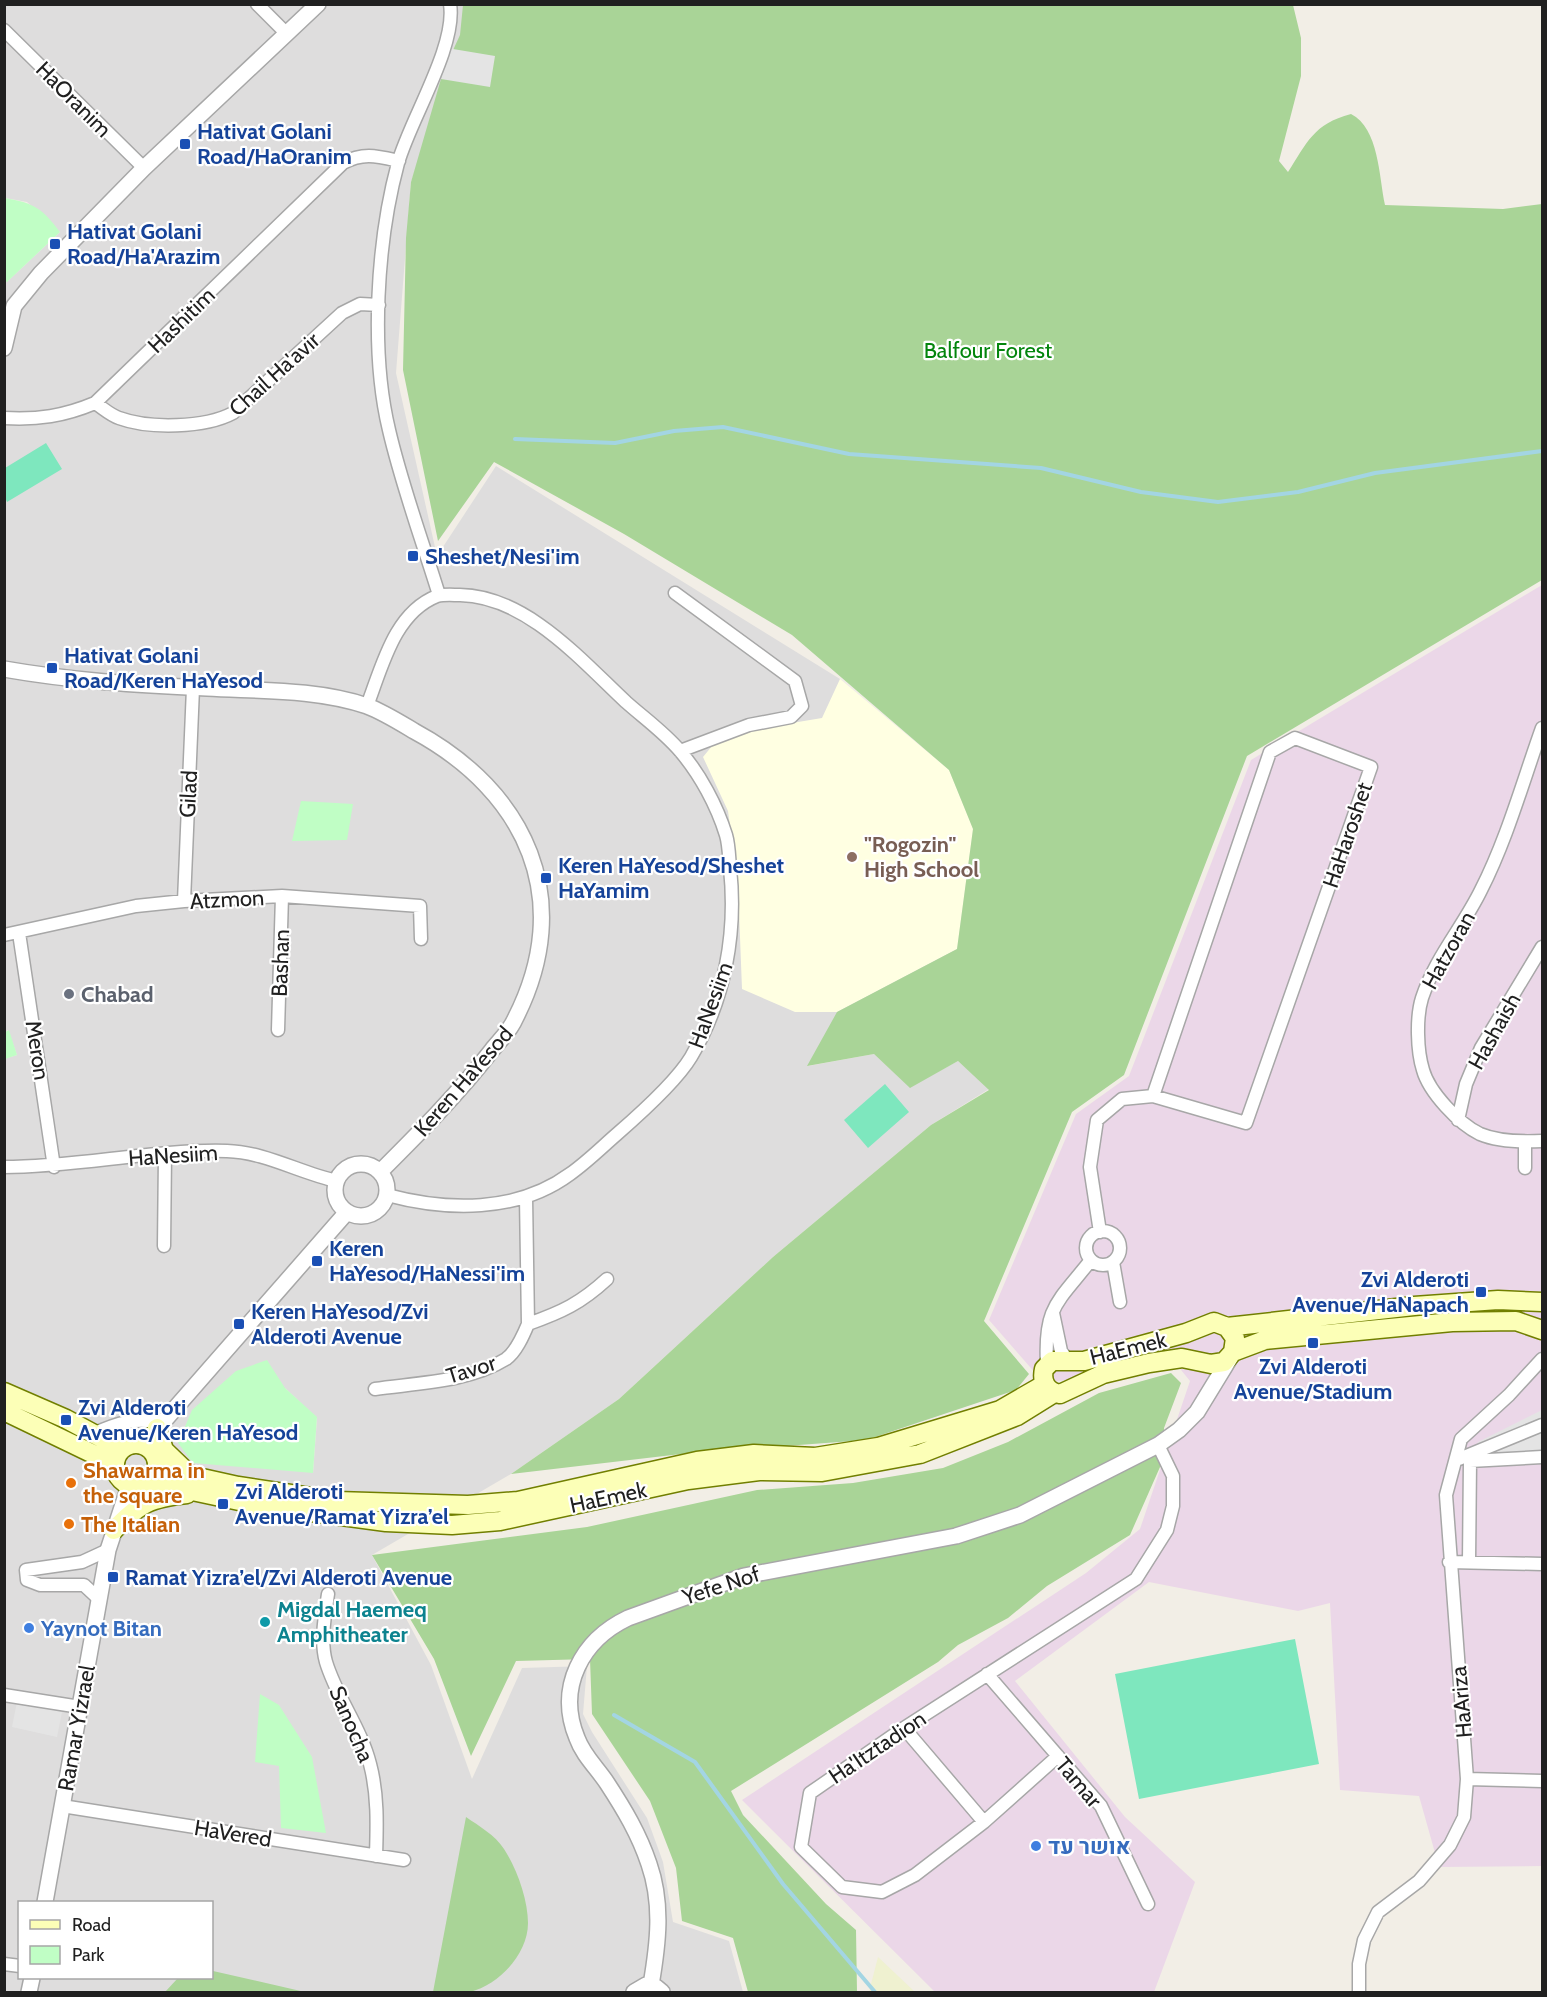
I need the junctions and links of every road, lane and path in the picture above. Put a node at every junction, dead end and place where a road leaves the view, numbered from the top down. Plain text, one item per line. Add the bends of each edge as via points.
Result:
1 (257, 4) edge
2 (318, 4) edge
3 (450, 4) edge
4 (4, 30) edge
5 (286, 33) junction
6 (399, 162) junction
7 (144, 168) junction
8 (9, 303) edge
9 (379, 305) junction
10 (4, 348) edge
11 (95, 403) junction
12 (4, 418) edge
13 (675, 593) dead end
14 (440, 595) junction
15 (4, 669) edge
16 (194, 687) junction
17 (367, 706) junction
18 (1542, 728) edge
19 (680, 751) junction
20 (282, 896) junction
21 (183, 901) junction
22 (19, 933) junction
23 (4, 935) edge
24 (421, 939) dead end
25 (1542, 947) edge
26 (278, 1030) dead end
27 (1153, 1096) junction
28 (1458, 1120) junction
29 (1542, 1141) edge
30 (1525, 1142) junction
31 (165, 1154) junction
32 (4, 1167) edge
33 (54, 1167) junction
34 (1526, 1168) dead end
35 (380, 1172) junction
36 (337, 1181) junction
37 (387, 1194) junction
38 (526, 1197) junction
39 (347, 1212) junction
40 (1100, 1232) junction
41 (164, 1246) dead end
42 (1091, 1260) junction
43 (1113, 1262) junction
44 (607, 1279) dead end
45 (1120, 1302) dead end
46 (1542, 1302) edge
47 (1053, 1309) junction
48 (528, 1324) junction
49 (1227, 1327) junction
50 (1542, 1330) edge
51 (1232, 1355) junction
52 (1542, 1359) edge
53 (1068, 1361) junction
54 (1201, 1361) junction
55 (1047, 1364) junction
56 (1542, 1373) edge
57 (375, 1389) dead end
58 (1049, 1389) junction
59 (4, 1392) edge
60 (1509, 1395) junction
61 (4, 1411) edge
62 (1197, 1412) junction
63 (159, 1425) junction
64 (1542, 1425) edge
65 (93, 1434) junction
66 (1158, 1444) junction
67 (143, 1445) junction
68 (118, 1457) junction
69 (1542, 1457) edge
70 (1455, 1461) junction
71 (1470, 1461) junction
72 (188, 1473) junction
73 (153, 1475) junction
74 (129, 1486) junction
75 (206, 1492) junction
76 (114, 1530) junction
77 (108, 1550) junction
78 (1449, 1562) junction
79 (1469, 1562) junction
80 (1542, 1564) edge
81 (328, 1594) dead end
82 (99, 1599) junction
83 (987, 1674) junction
84 (5, 1698) edge
85 (80, 1707) junction
86 (904, 1728) junction
87 (1058, 1756) junction
88 (1467, 1779) junction
89 (1542, 1781) edge
90 (62, 1806) junction
91 (984, 1822) junction
92 (375, 1856) junction
93 (404, 1860) dead end
94 (45, 1901) edge
95 (1148, 1904) dead end
96 (657, 1989) edge
97 (634, 1992) edge
98 (1359, 1992) edge

1 - 5 street
2 - 5 street
3 - 6 street via 448,37
4 - 7 street, HaOranim
5 - 7 street
6 - 9 street via 385,221
6 - 11 street, Hashitim via 371,155 356,156 343,164
7 - 8 street
8 - 10 street
9 - 11 street, Chail Ha'avir via 360,304 342,313 233,413 218,421 198,425 133,422
9 - 14 street via 378,347 388,428
11 - 12 street, Hashitim via 38,420
13 - 19 street via 795,681 802,706 791,717 749,725
14 - 17 street via 421,605 391,641
14 - 19 street, HaNesiim via 467,595 495,602 526,617 560,640
15 - 16 street, Keren HaYesod via 100,683
16 - 17 street, Keren HaYesod via 310,695
16 - 21 street, Gilad
17 - 35 street, Keren HaYesod via 464,762 492,792 521,830 542,900 541,946 514,1022 481,1064
18 - 28 street, Hatzoran via 1481,891 1432,969 1421,1001 1423,1071
19 - 38 street, HaNesiim via 711,798 727,837 733,893 732,939 716,1002 691,1059 644,1111 569,1175
20 - 21 street, Atzmon
20 - 24 street, Atzmon via 420,906
20 - 26 street, Bashan
21 - 22 street, Atzmon via 136,906
22 - 23 street, Atzmon
22 - 33 street, Meron
25 - 28 street, Hashaish via 1480,1048
27 - 27 street, HaHaroshet via 1270,752 1295,738 1371,767 1246,1123
27 - 40 street, HaHaroshet via 1122,1099 1097,1120 1090,1167
28 - 30 street, Hatzoran via 1479,1134
29 - 30 street, Hatzoran
30 - 34 street
31 - 33 street, HaNesiim
31 - 36 street, HaNesiim via 229,1151 268,1158
31 - 41 street
32 - 33 street, HaNesiim
35 - 36 street via 368,1165 356,1165 344,1170
35 - 37 street
36 - 39 street via 338,1202
37 - 38 street, HaNesiim via 444,1207 481,1206
37 - 39 street via 381,1208 369,1216
38 - 48 street
39 - 63 street
40 - 42 street via 1088,1241 1086,1251
40 - 43 street via 1111,1233 1119,1241 1120,1253
42 - 43 street via 1104,1266
42 - 47 street
43 - 45 street
44 - 48 street via 586,1299
46 - 49 main road, HaEmek via 1498,1300 1414,1306
47 - 53 street via 1061,1351
47 - 55 street via 1047,1324
48 - 57 street, Tavor via 507,1358 497,1363 468,1375
49 - 51 main road via 1234,1338
49 - 53 main road, HaEmek via 1207,1323 1186,1333
50 - 51 main road, HaEmek via 1516,1321 1452,1322 1265,1340
51 - 54 main road, HaEmek via 1218,1364
51 - 62 street, Yefe Nof
52 - 60 street, HaAriza
53 - 55 main road, HaEmek via 1057,1359
54 - 58 main road, HaEmek via 1182,1358 1149,1363 1103,1374 1066,1393
54 - 62 street, Yefe Nof via 1206,1385
55 - 58 main road via 1042,1375
56 - 60 street, HaAriza
58 - 72 main road, HaEmek via 1000,1410 878,1447 815,1457 754,1454 697,1461 518,1501 468,1505 338,1501 238,1486
58 - 75 main road, HaEmek via 1017,1416 920,1454 822,1472 759,1471 688,1480 500,1521 452,1525 386,1522 258,1505
59 - 65 main road
60 - 70 street, HaAriza via 1461,1439
61 - 68 main road
62 - 66 street, Yefe Nof
63 - 65 street via 144,1419 117,1423
63 - 67 street
63 - 72 main road via 164,1450
64 - 70 street
65 - 68 main road
66 - 83 street, Ha'Itztadion via 1173,1476 1173,1506 1167,1530 1136,1579
66 - 96 street, Yefe Nof via 999,1524 956,1536 734,1579 628,1618 590,1645 574,1672 570,1688 571,1722 587,1757 632,1822 650,1867 660,1923
67 - 68 main road via 132,1444
67 - 73 main road via 154,1454
68 - 74 main road via 118,1478
69 - 71 street
70 - 71 street
70 - 78 street, HaAriza via 1446,1495
71 - 79 street
72 - 73 main road, HaEmek
73 - 74 main road via 136,1487
73 - 75 main road, HaEmek
74 - 76 street, Ramar Yizrael
75 - 76 main road via 163,1497 136,1507
76 - 77 street, Ramar Yizrael
77 - 82 street, Ramar Yizrael
77 - 82 street via 82,1562 26,1570 27,1580 40,1585 84,1585
78 - 79 street
78 - 88 street, HaAriza
79 - 80 street
81 - 92 street, Sanocha via 324,1625 326,1661 370,1764 377,1822
82 - 85 street, Ramar Yizrael
83 - 86 street, Ha'Itztadion
83 - 87 street, Tamar
84 - 85 street
85 - 90 street, Ramar Yizrael
86 - 91 street
86 - 91 street, Ha'Itztadion via 810,1794 801,1847 842,1887 882,1892 915,1875
87 - 91 street, Ha'Itztadion
87 - 95 street, Tamar via 1101,1806
88 - 89 street
88 - 98 street, HaAriza via 1464,1817 1450,1845 1419,1881 1378,1912 1364,1940
90 - 92 street, HaVered
90 - 94 street, Ramar Yizrael
92 - 93 street, HaVered
96 - 97 street via 640,1987

